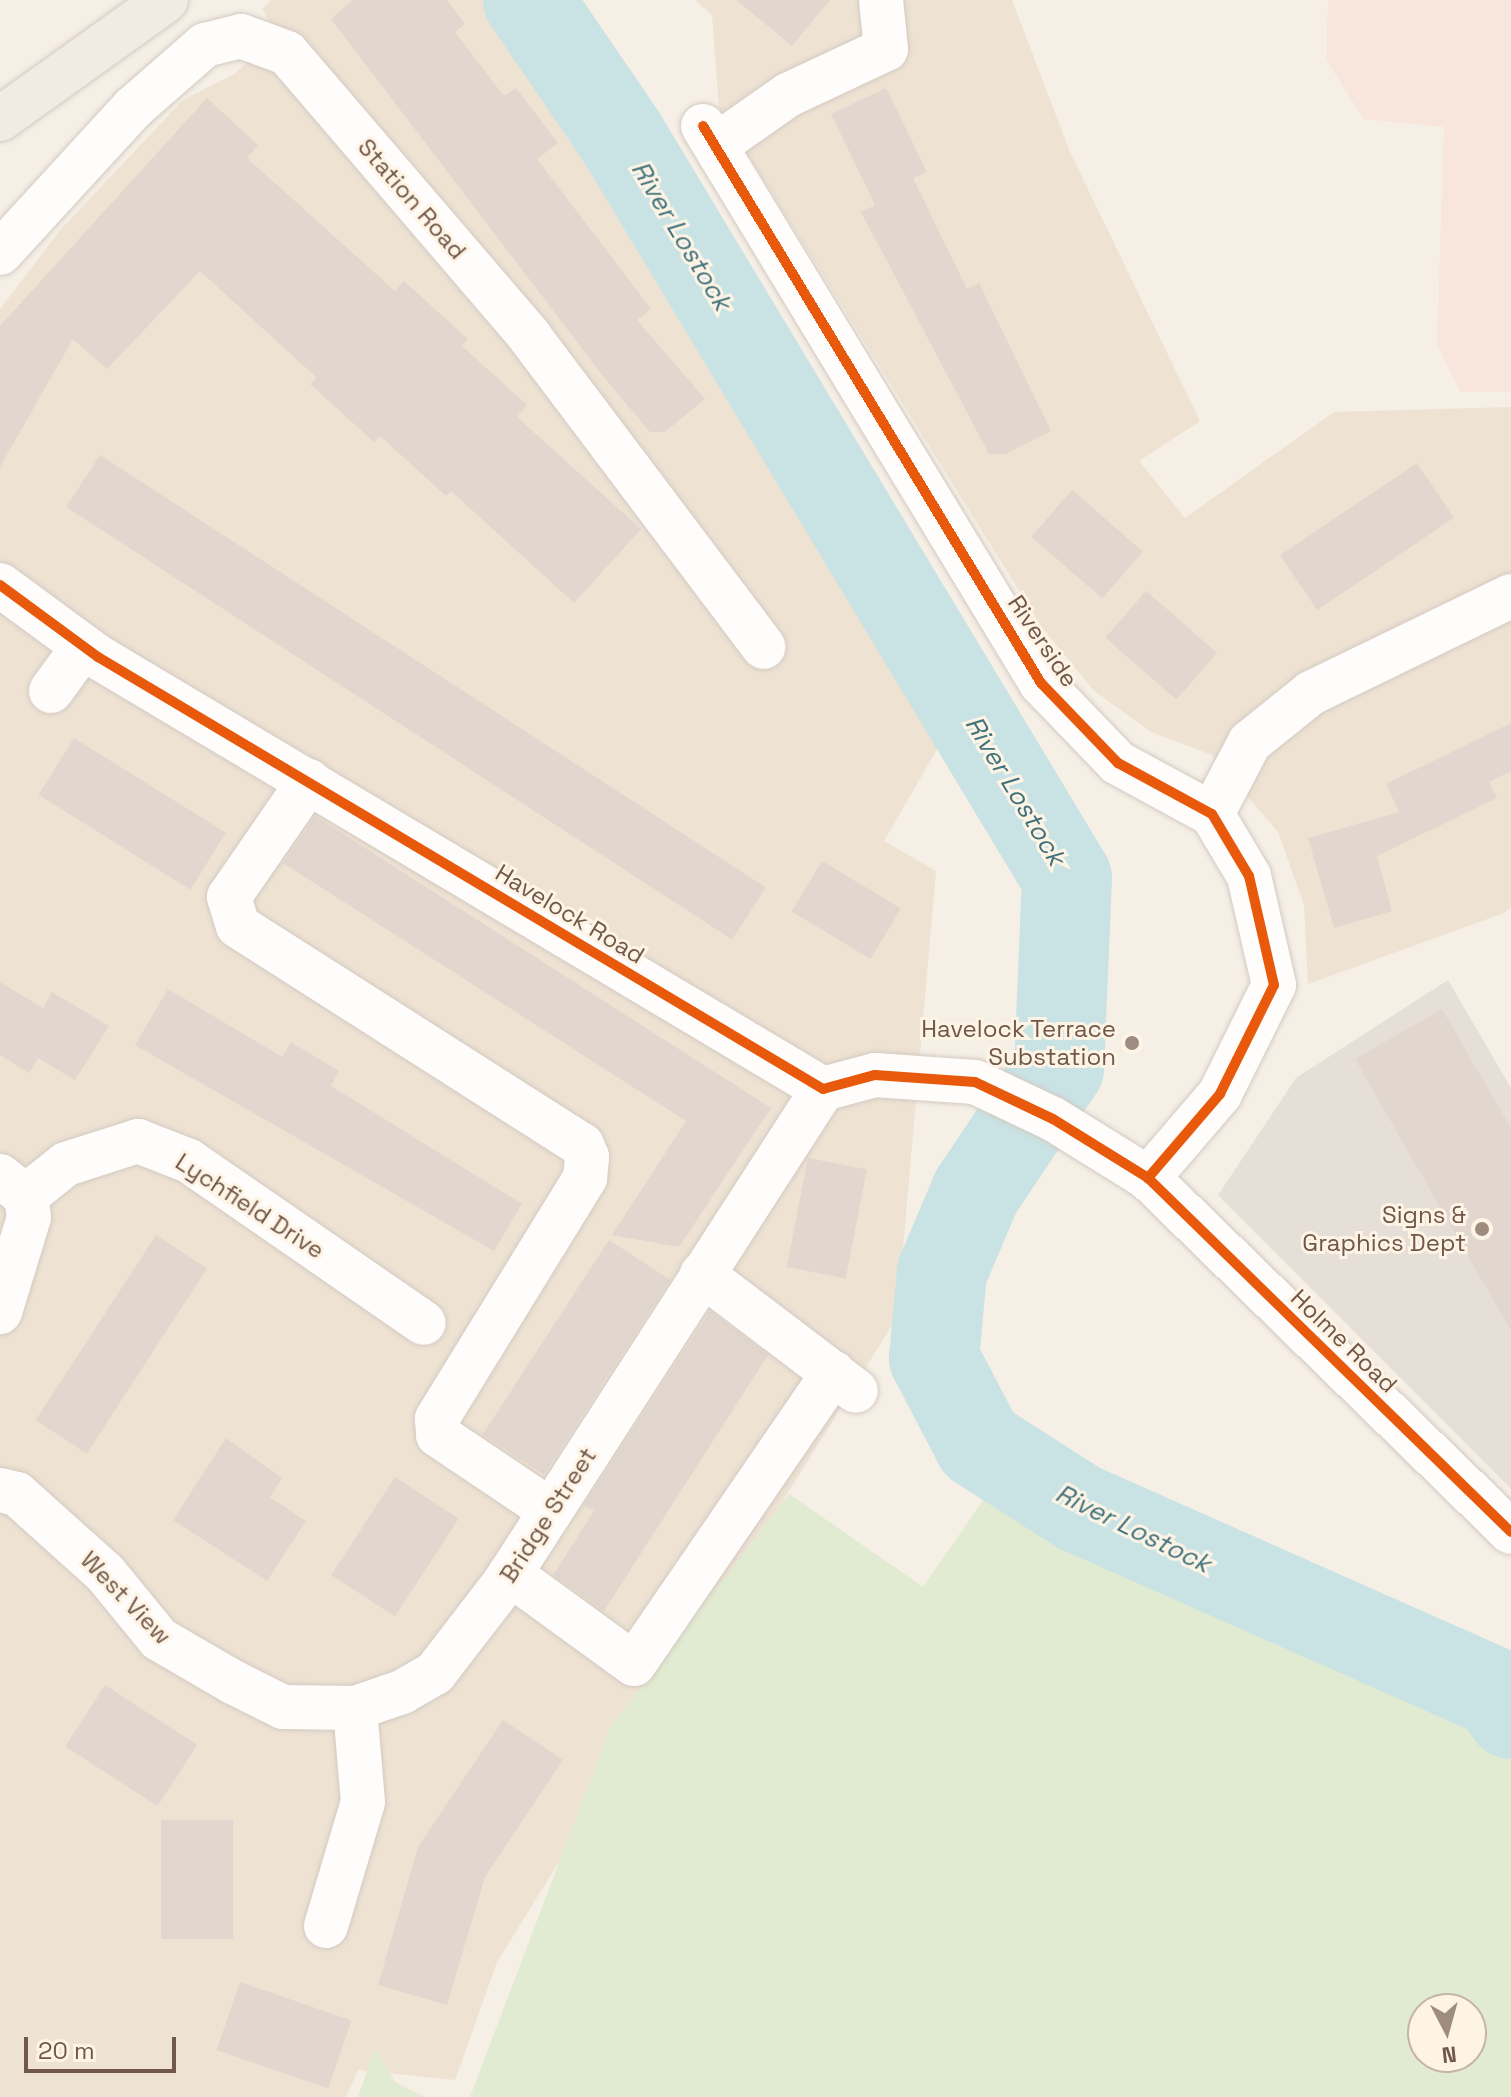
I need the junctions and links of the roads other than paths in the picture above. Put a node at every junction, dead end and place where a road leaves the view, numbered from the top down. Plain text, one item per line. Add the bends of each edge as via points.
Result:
1 (166, 0) edge
2 (881, 0) edge
3 (0, 119) edge
4 (0, 253) edge
5 (0, 585) edge
6 (1511, 596) edge
7 (83, 647) junction
8 (764, 647) dead end
9 (51, 691) dead end
10 (309, 781) junction
11 (1212, 814) junction
12 (823, 1089) junction
13 (1148, 1178) junction
14 (13, 1186) edge
15 (702, 1274) junction
16 (0, 1312) edge
17 (424, 1323) dead end
18 (0, 1490) edge
19 (551, 1511) junction
20 (1511, 1532) edge
21 (510, 1574) junction
22 (355, 1708) junction
23 (326, 1926) dead end

1 - 3 main road
2 - 11 street, Riverside via 886,49 710,135 1041,683 1118,763
4 - 8 street, Station Road via 133,108 205,45 241,36 287,53 530,337
5 - 7 street, Havelock Road
6 - 11 street via 1311,693 1250,742
7 - 9 street
7 - 10 street, Havelock Road
10 - 12 street, Havelock Road
10 - 19 street via 229,897 238,926 582,1145 587,1157 585,1178 437,1419 438,1435
11 - 13 street via 1249,876 1274,985 1220,1094
12 - 13 street via 875,1075 975,1082 1053,1119
12 - 15 street, Bridge Street
13 - 20 street, Holme Road
14 - 16 street, Lychfield Drive via 21,1251
14 - 17 street, Lychfield Drive via 138,1141 189,1161
15 - 19 street, Bridge Street
15 - 21 street via 845,1382 634,1664
18 - 22 street, West View via 17,1494 105,1573 159,1639 283,1707
19 - 21 street, Bridge Street
21 - 22 street, Bridge Street via 435,1673
22 - 23 street via 363,1802

